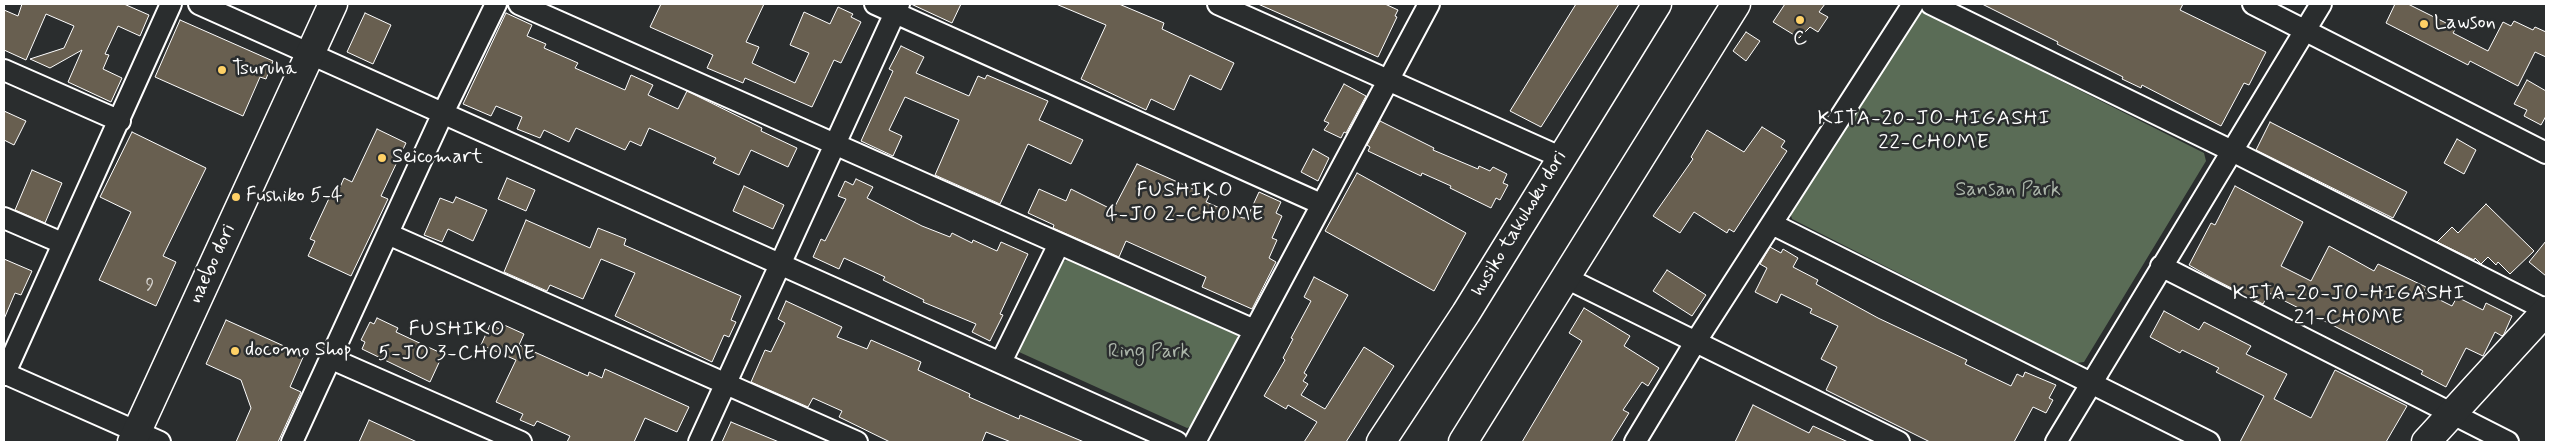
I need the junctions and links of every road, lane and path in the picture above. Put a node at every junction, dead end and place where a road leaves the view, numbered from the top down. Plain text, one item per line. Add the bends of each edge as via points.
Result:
1 (171, 4) edge
2 (199, 4) edge
3 (333, 4) edge
4 (496, 4) edge
5 (519, 4) edge
6 (875, 4) edge
7 (1218, 4) edge
8 (1429, 4) edge
9 (1656, 4) edge
10 (1736, 4) edge
11 (1913, 4) edge
12 (1931, 4) edge
13 (2253, 4) edge
14 (2321, 4) edge
15 (897, 8) edge
16 (2305, 30) junction
17 (310, 53) junction
18 (4, 70) edge
19 (1388, 80) junction
20 (443, 113) junction
21 (120, 121) junction
22 (835, 144) junction
23 (2232, 151) junction
24 (2546, 153) edge
25 (1560, 157) junction
26 (1321, 204) junction
27 (4, 218) edge
28 (1772, 224) junction
29 (388, 234) junction
30 (62, 243) junction
31 (1059, 244) junction
32 (781, 265) junction
33 (2161, 266) junction
34 (1566, 278) junction
35 (2546, 311) edge
36 (1254, 330) junction
37 (1696, 341) junction
38 (332, 359) junction
39 (1001, 362) junction
40 (4, 374) edge
41 (726, 383) junction
42 (2091, 384) junction
43 (2452, 414) junction
44 (143, 439) edge
45 (292, 442) edge
46 (522, 442) edge
47 (699, 442) edge
48 (857, 442) edge
49 (1178, 442) edge
50 (1196, 442) edge
51 (1381, 442) edge
52 (1463, 442) edge
53 (1635, 442) edge
54 (1899, 442) edge
55 (2056, 442) edge
56 (2209, 442) edge
57 (2426, 442) edge
58 (2508, 442) edge

1 - 21 street
2 - 17 street
3 - 17 street, naebo dori
4 - 20 street
5 - 22 street
6 - 15 street
7 - 19 street
8 - 19 street
9 - 25 street, husiko takuhoku dori
10 - 34 street
11 - 28 street
12 - 23 street
13 - 16 street
14 - 16 street
15 - 22 street
15 - 26 street
16 - 23 street
16 - 24 street
17 - 20 street
17 - 44 street, naebo dori
18 - 21 street
19 - 25 street
19 - 26 street
20 - 29 street
20 - 32 street
21 - 30 street
22 - 31 street
22 - 32 street
23 - 33 street
23 - 35 street
25 - 51 street, husiko takuhoku dori via 1466,313
26 - 36 street
27 - 30 street
28 - 37 street
28 - 42 street
29 - 38 street
29 - 41 street
30 - 40 street
31 - 36 street
31 - 39 street
32 - 39 street
32 - 41 street
33 - 42 street
33 - 43 street
34 - 37 street
34 - 52 street
35 - 43 street
36 - 50 street
37 - 53 street
37 - 54 street
38 - 45 street
38 - 46 street
39 - 49 street
40 - 44 street
41 - 47 street
41 - 48 street
42 - 55 street
42 - 56 street
43 - 57 street
43 - 58 street

